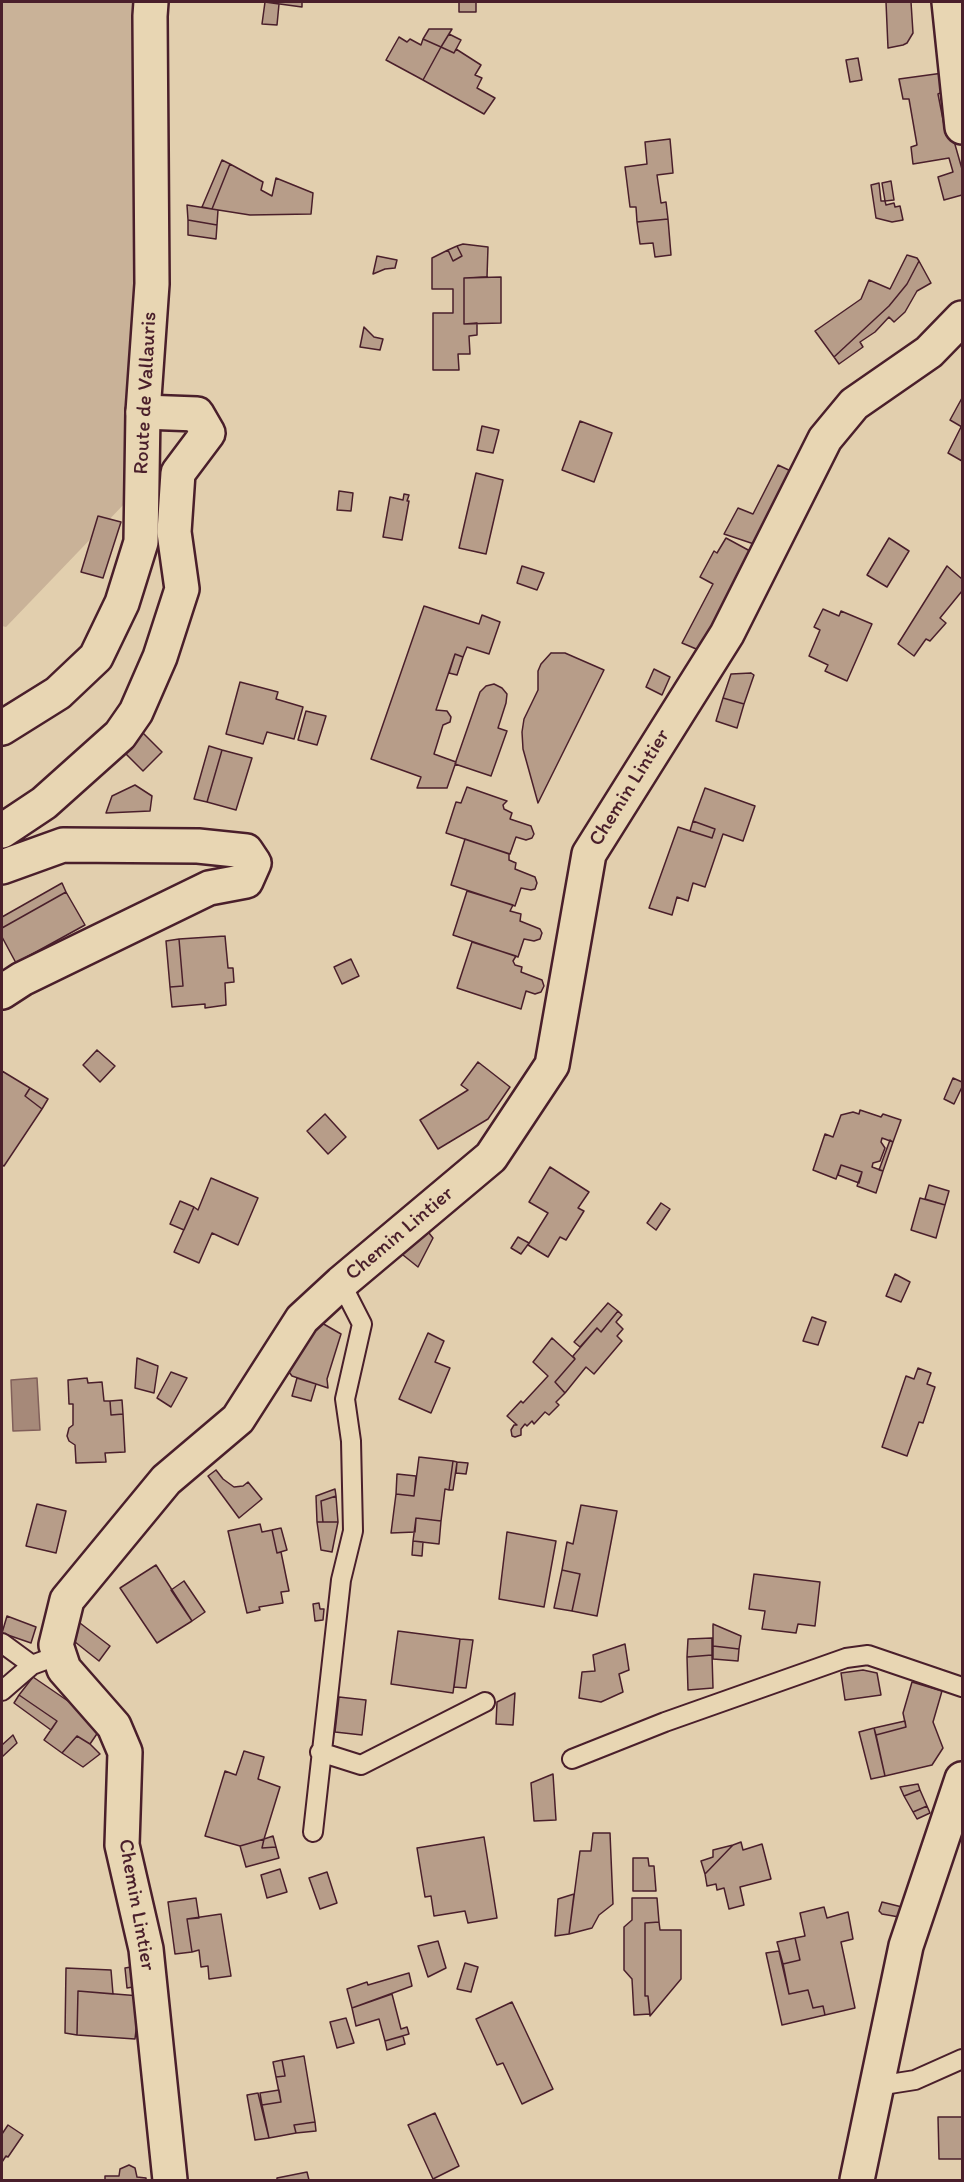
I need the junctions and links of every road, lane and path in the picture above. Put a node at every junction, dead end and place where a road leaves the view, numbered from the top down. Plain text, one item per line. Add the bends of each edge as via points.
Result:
1 (151, 2) edge
2 (949, 2) edge
3 (963, 127) edge
4 (963, 318) edge
5 (143, 412) junction
6 (2, 728) edge
7 (2, 831) edge
8 (2, 867) edge
9 (2, 992) edge
10 (341, 1283) junction
11 (2, 1643) edge
12 (46, 1660) junction
13 (963, 1687) edge
14 (2, 1691) edge
15 (485, 1702) dead end
16 (320, 1752) junction
17 (572, 1759) dead end
18 (963, 1779) edge
19 (313, 1832) dead end
20 (963, 2059) edge
21 (877, 2086) junction
22 (170, 2181) edge
23 (857, 2181) edge

1 - 5 street, Route de Vallauris via 152,284
2 - 3 street
4 - 10 street, Chemin Lintier via 929,352 854,404 825,439 727,634 589,854 552,1065 491,1157
5 - 6 street, Route de Vallauris via 141,542 122,603 96,657 58,693
5 - 7 street via 197,414 208,433 178,472 174,532 182,589 160,657 136,712 120,735 44,803
8 - 9 street via 63,845 198,846 246,852 254,863 246,881 209,888
10 - 12 street, Chemin Lintier via 302,1319 238,1419 166,1480 67,1600 56,1645
10 - 16 lane via 362,1324 345,1399 351,1441 353,1531 341,1580
11 - 12 lane
12 - 14 lane
12 - 22 street, Chemin Lintier via 64,1670 114,1726 125,1752 122,1845 146,1949
13 - 17 lane via 868,1655 846,1658
15 - 16 lane via 361,1765
16 - 19 lane
18 - 21 street via 906,1946
20 - 21 lane via 915,2080
21 - 23 street

